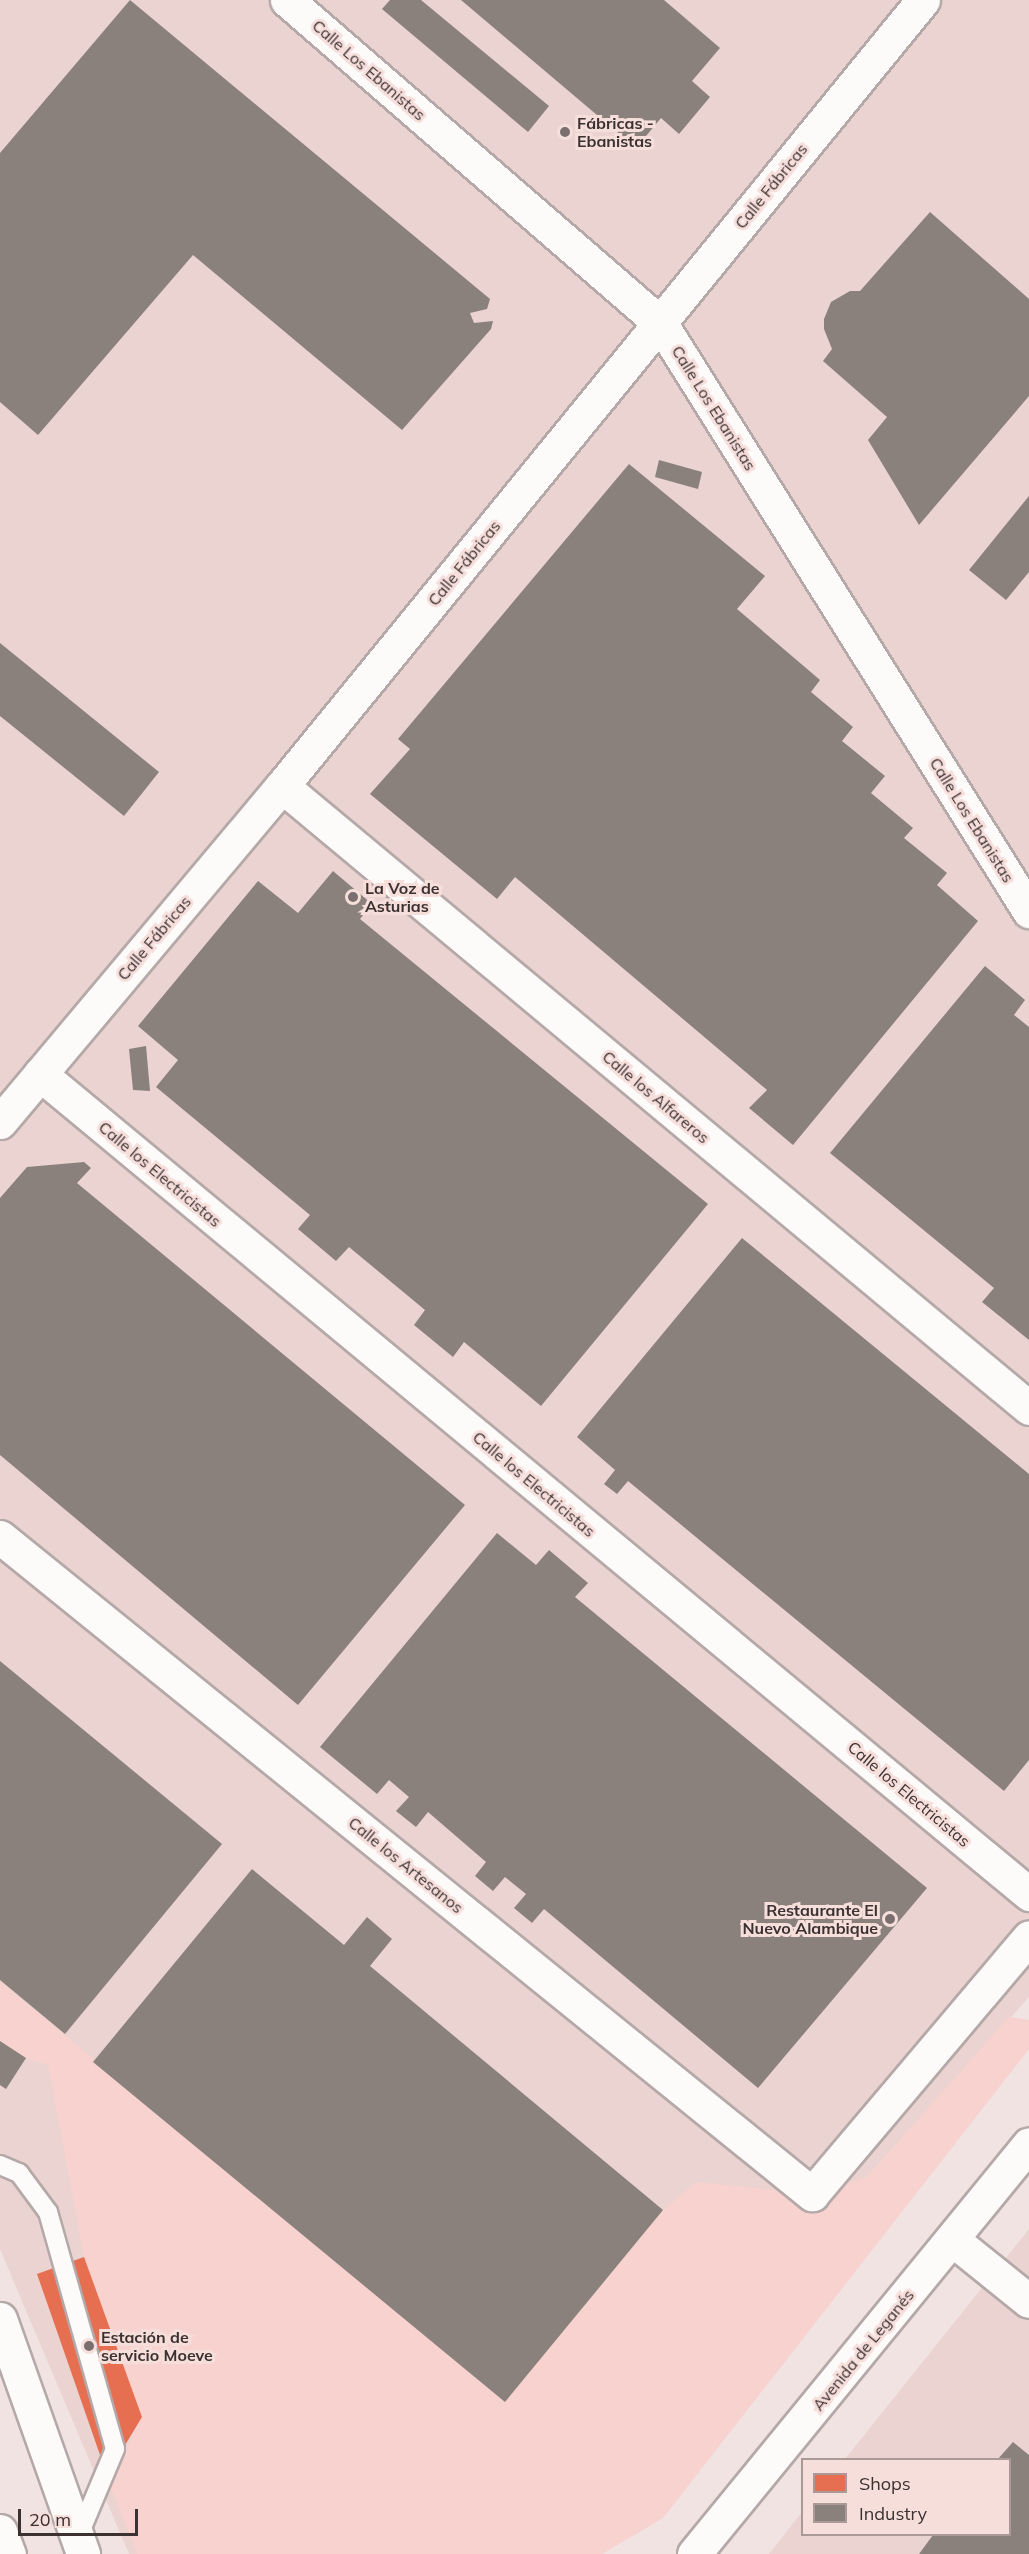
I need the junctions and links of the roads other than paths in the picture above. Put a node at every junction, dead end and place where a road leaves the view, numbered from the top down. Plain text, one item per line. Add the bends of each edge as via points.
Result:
1 (287, 0) edge
2 (923, 0) edge
3 (661, 324) junction
4 (282, 786) junction
5 (1029, 911) edge
6 (40, 1074) junction
7 (0, 1122) edge
8 (1029, 1408) edge
9 (0, 1537) edge
10 (1029, 1894) edge
11 (1029, 1937) edge
12 (1029, 2144) edge
13 (0, 2165) edge
14 (953, 2240) junction
15 (1029, 2301) edge
16 (0, 2319) edge
17 (0, 2531) edge
18 (80, 2547) edge
19 (9, 2554) edge
20 (694, 2554) edge

1 - 3 street, Calle Los Ebanistas
2 - 3 street, Calle Fábricas
3 - 4 street, Calle Fábricas
3 - 5 street, Calle Los Ebanistas
4 - 6 street, Calle Fábricas
4 - 8 street, Calle los Alfareros
6 - 7 street, Calle Fábricas
6 - 10 street, Calle los Electricistas
9 - 11 street, Calle los Artesanos via 812,2194
12 - 14 street, Avenida de Leganés
13 - 18 lane via 20,2173 48,2212 115,2449
14 - 15 street
14 - 20 street, Avenida de Leganés
16 - 18 street
17 - 19 street

